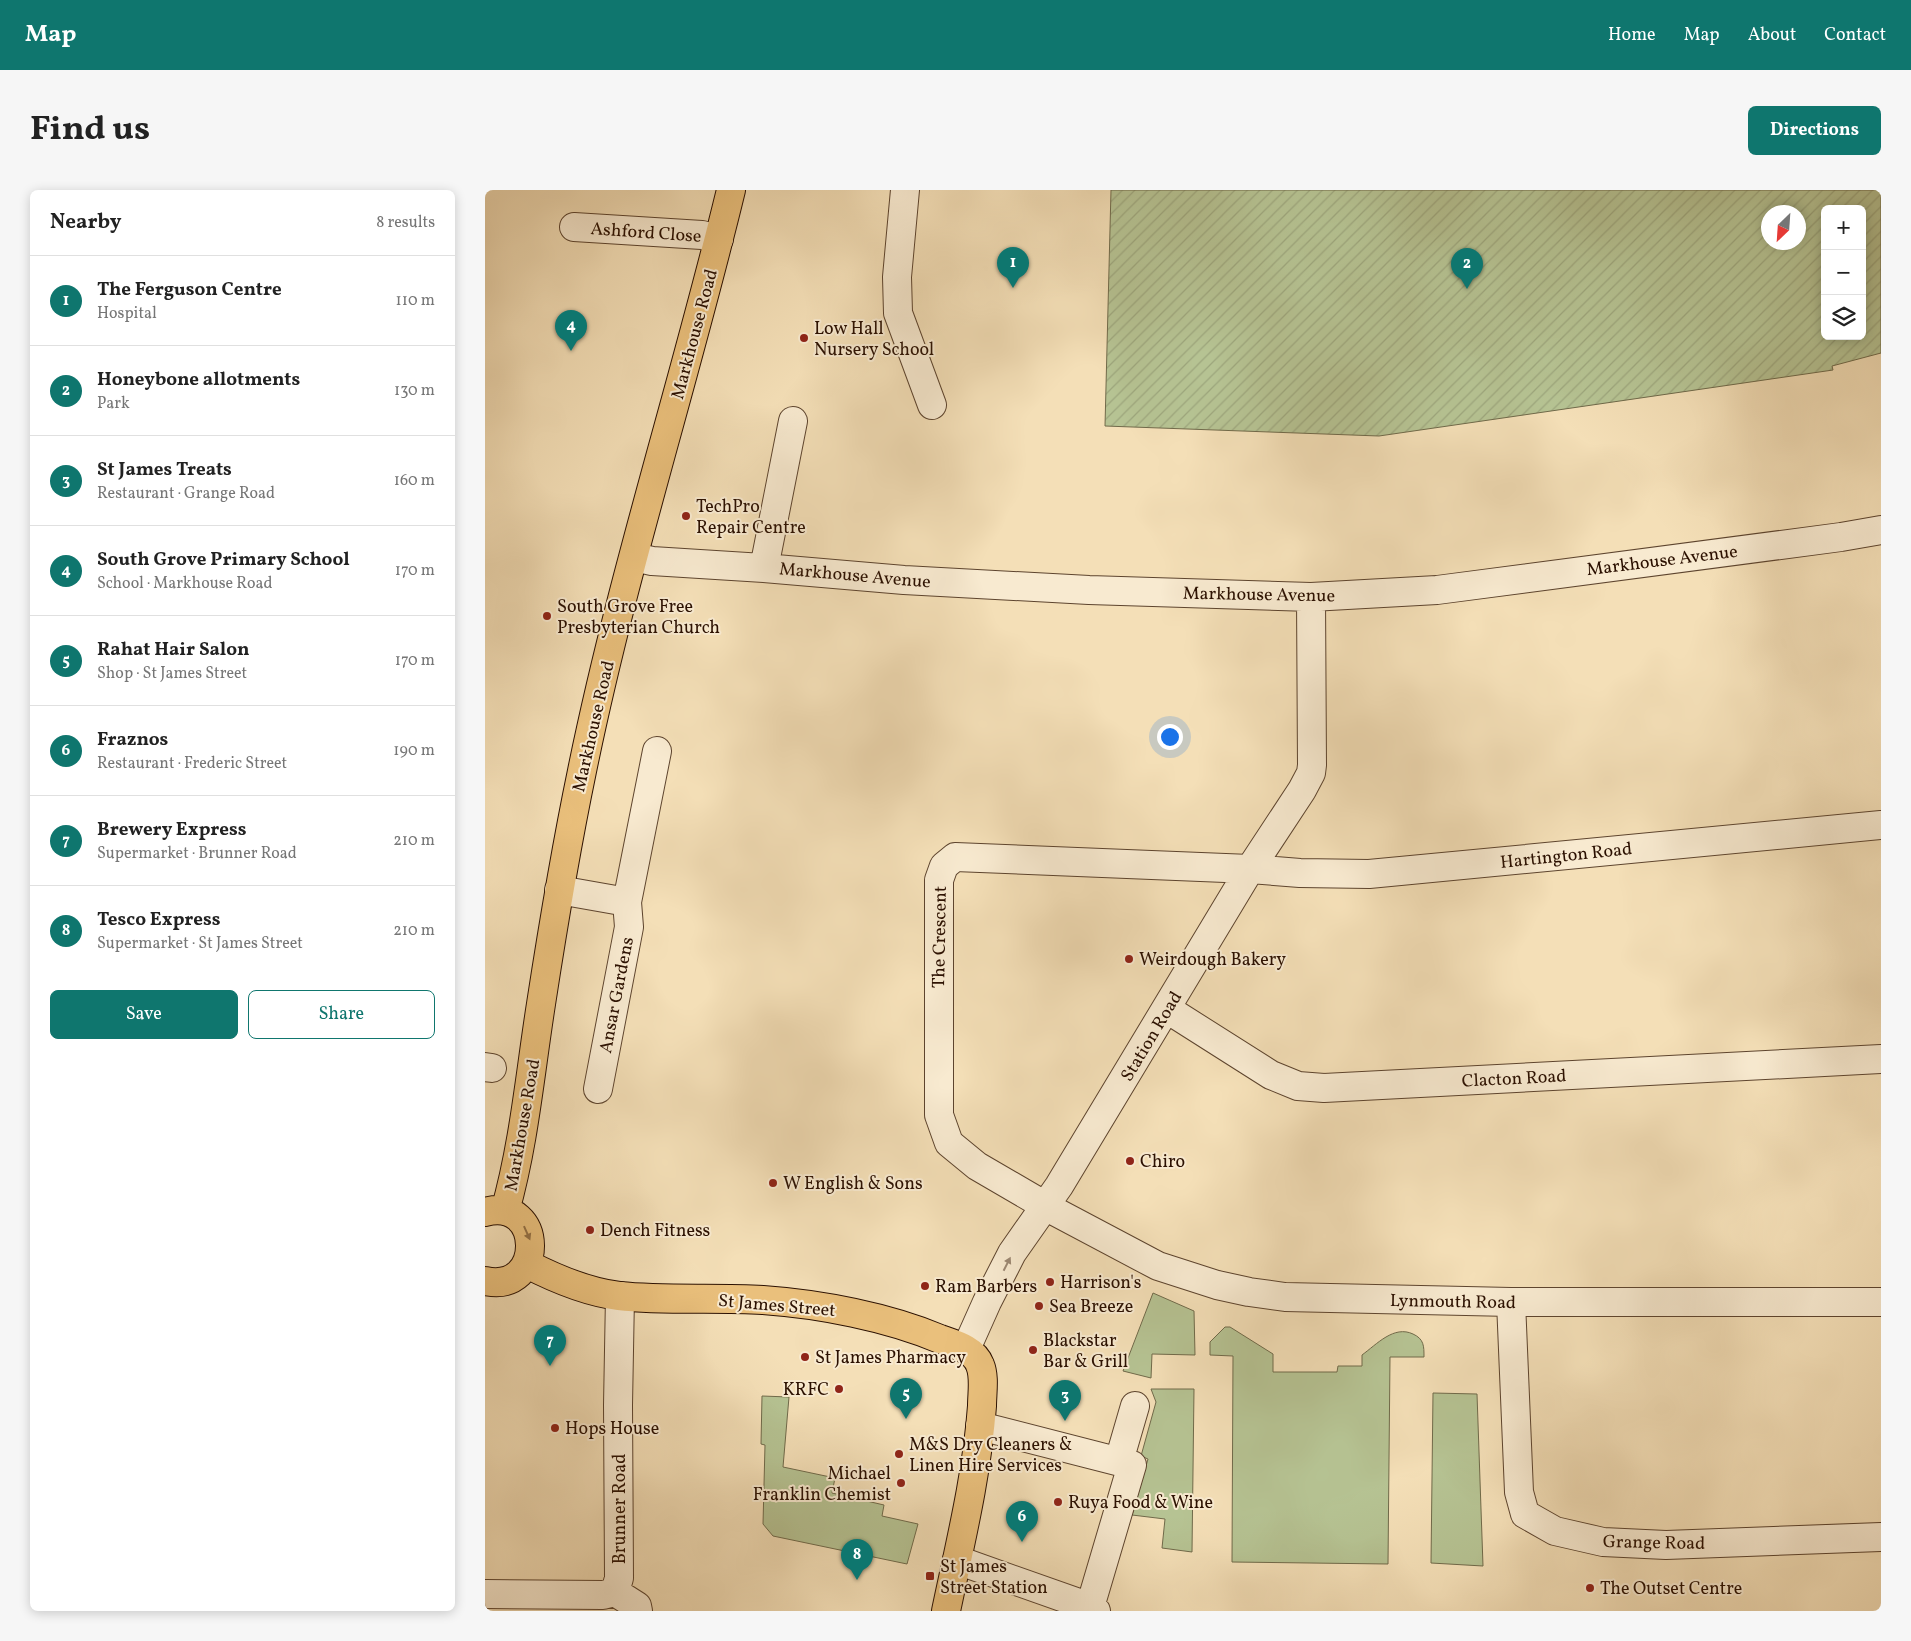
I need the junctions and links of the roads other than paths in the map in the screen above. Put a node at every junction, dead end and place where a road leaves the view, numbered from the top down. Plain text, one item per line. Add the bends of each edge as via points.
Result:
1 (731, 190) edge
2 (905, 190) edge
3 (574, 227) dead end
4 (719, 239) junction
5 (932, 405) dead end
6 (793, 421) dead end
7 (1881, 530) edge
8 (634, 557) junction
9 (764, 568) junction
10 (1311, 597) junction
11 (657, 751) dead end
12 (1881, 825) edge
13 (1250, 869) junction
14 (559, 890) junction
15 (627, 902) junction
16 (1167, 1009) junction
17 (1881, 1059) edge
18 (598, 1089) dead end
19 (1045, 1206) junction
20 (495, 1211) edge
21 (527, 1264) junction
22 (485, 1281) edge
23 (620, 1296) junction
24 (1511, 1302) junction
25 (1881, 1302) edge
26 (966, 1349) junction
27 (1135, 1406) dead end
28 (980, 1426) junction
29 (1125, 1463) junction
30 (1881, 1537) edge
31 (957, 1560) junction
32 (615, 1592) junction
33 (485, 1594) edge
34 (1093, 1609) edge
35 (638, 1611) edge
36 (946, 1611) edge

1 - 4 main road, Markhouse Road
2 - 5 street via 897,277 898,313
3 - 4 street, Ashford Close via 702,235
4 - 8 main road, Markhouse Road
6 - 9 street
7 - 10 street, Markhouse Avenue via 1437,590
8 - 9 street, Markhouse Avenue
8 - 14 main road, Markhouse Road via 587,745
9 - 10 street, Markhouse Avenue via 904,580 1089,590
10 - 13 street, Station Road via 1311,773
11 - 15 street, Ansar Gardens
12 - 13 street, Hartington Road via 1369,874
13 - 16 street, Station Road
13 - 19 street, The Crescent via 955,857 944,866 939,880 939,1115 949,1143 977,1166
14 - 15 street
14 - 20 main road, Markhouse Road via 517,1160
15 - 18 street, Ansar Gardens via 629,927
16 - 17 street, Clacton Road via 1271,1075 1298,1086 1324,1088
16 - 19 street, Station Road
19 - 24 street, Lynmouth Road via 1158,1266 1249,1292 1285,1297
26 -> 19 street, Station Road via 1012,1253
20 -> 21 main road via 519,1218 528,1231 531,1243
21 - 22 main road via 513,1278 499,1283
21 - 23 main road, St James Street via 594,1292
23 - 26 main road, St James Street via 764,1300 829,1307 931,1335
23 - 32 street, Brunner Road via 619,1578
24 - 25 street, Lynmouth Road
24 - 30 street, Grange Road via 1519,1492 1525,1514 1555,1531 1603,1542 1666,1545
26 - 28 main road via 980,1365 983,1386
27 - 29 street
28 - 29 street
28 - 31 main road
29 - 34 street
31 - 34 street
31 - 36 main road
32 - 33 street via 603,1595
32 - 35 street via 637,1606

